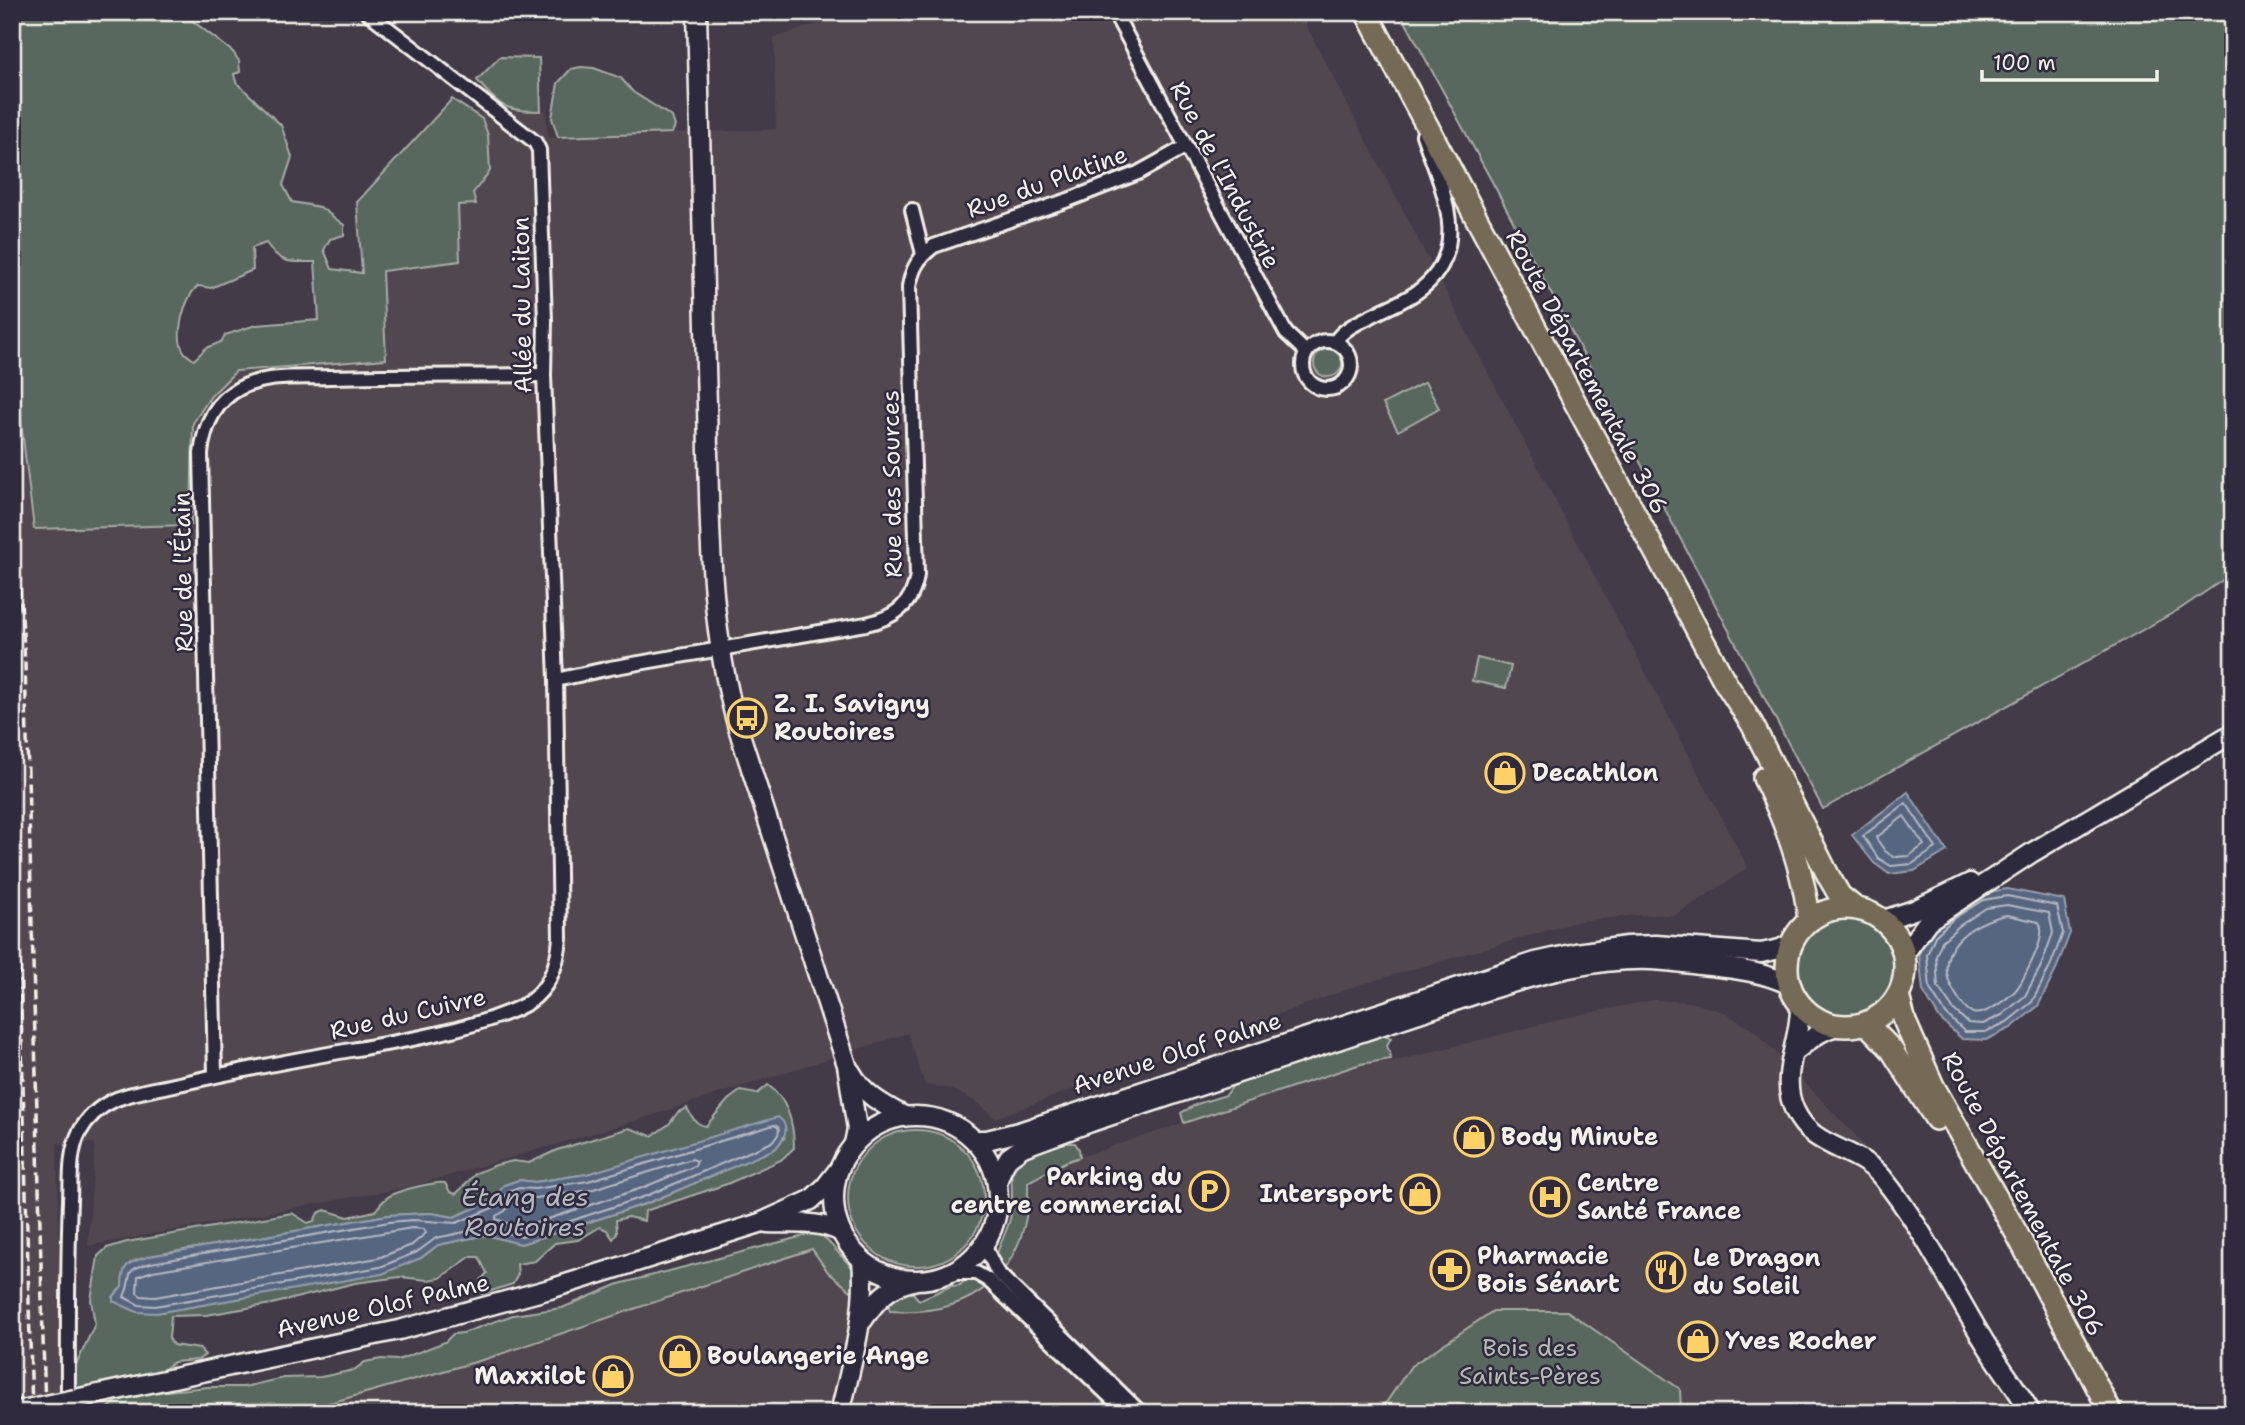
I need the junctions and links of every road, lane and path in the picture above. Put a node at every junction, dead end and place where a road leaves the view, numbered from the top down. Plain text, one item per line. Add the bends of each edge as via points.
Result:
1 (367, 12) edge
2 (697, 12) edge
3 (1114, 12) edge
4 (1370, 20) edge
5 (1405, 85) junction
6 (1185, 147) junction
7 (912, 210) dead end
8 (923, 254) junction
9 (1335, 342) junction
10 (1306, 352) junction
11 (544, 375) junction
12 (720, 650) junction
13 (556, 680) junction
14 (1725, 682) junction
15 (2233, 733) edge
16 (2034, 852) junction
17 (1855, 908) junction
18 (1809, 920) junction
19 (1884, 920) junction
20 (1790, 944) junction
21 (1905, 953) junction
22 (1788, 984) junction
23 (1898, 996) junction
24 (1800, 1006) junction
25 (1394, 1015) junction
26 (1866, 1023) junction
27 (1838, 1026) junction
28 (1795, 1051) junction
29 (847, 1065) junction
30 (215, 1075) junction
31 (904, 1116) junction
32 (975, 1140) junction
33 (854, 1144) junction
34 (839, 1169) junction
35 (997, 1182) junction
36 (760, 1223) junction
37 (841, 1231) junction
38 (986, 1242) junction
39 (862, 1260) junction
40 (950, 1273) junction
41 (923, 1280) junction
42 (861, 1323) junction
43 (71, 1406) edge
44 (12, 1412) edge
45 (840, 1413) edge
46 (1127, 1413) edge
47 (1141, 1413) edge
48 (2031, 1413) edge
49 (2097, 1413) edge
50 (2111, 1413) edge

1 - 11 street, Allée du Laiton via 535,142 539,150
2 - 12 main road via 712,567
3 - 6 street, Rue de l'Industrie
4 - 5 main road, Route Départementale 306
5 - 9 street via 1446,198 1451,235 1441,265 1418,292 1353,326
5 - 14 main road, Route Départementale 306
6 - 8 street, Rue du Platine via 1138,173 934,246
6 - 10 street, Rue de l'Industrie via 1286,333
7 - 8 street
8 - 12 street, Rue des Sources via 909,287 917,575 910,599 883,621
9 - 10 street via 1314,344
9 - 10 street via 1344,347 1352,367 1342,385 1332,389 1311,383 1303,363
11 - 13 street, Allée du Laiton
11 - 30 street, Rue de l'Étain via 260,380 231,393 206,427 201,454
12 - 13 street, Rue des Sources
12 - 29 main road via 738,728
13 - 30 street, Rue du Cuivre via 560,938 554,971 542,990 515,1010 468,1026
14 - 17 main road, Route Départementale 306 via 1752,724 1829,877
14 - 18 main road, Route Départementale 306 via 1736,720 1793,847
15 - 16 main road
16 - 19 main road
16 - 21 main road via 1928,922
17 - 18 main road via 1831,910
17 - 19 main road
18 - 20 main road
19 - 21 main road
20 - 22 main road
20 - 25 main road via 1761,953 1656,946 1595,950 1535,962
21 - 23 main road via 1904,981
22 - 24 main road
22 - 25 main road via 1769,975 1716,966 1649,960 1604,963 1549,972
23 - 26 main road via 1885,1012
23 - 50 main road, Route Départementale 306 via 1933,1086
24 - 27 main road via 1817,1020
24 - 28 main road
25 - 32 main road, Avenue Olof Palme via 1019,1132
25 - 35 main road, Avenue Olof Palme via 1023,1147 1009,1157
26 - 27 main road
26 - 49 main road, Route Départementale 306 via 1891,1049 1950,1141
27 - 28 main road via 1813,1036
28 - 48 main road via 1789,1086 1801,1121 1823,1142 1862,1159 1882,1177
29 - 31 main road via 872,1098
29 - 33 main road via 857,1129
30 - 43 street, Rue du Cuivre via 113,1098 92,1115 78,1136 72,1157 68,1246
31 - 32 main road via 942,1119
31 - 33 main road via 876,1126
32 - 35 main road via 989,1159
33 - 34 main road
34 - 36 main road, Avenue Olof Palme via 811,1199
34 - 37 main road via 834,1200
35 - 38 main road via 998,1207
36 - 37 main road, Avenue Olof Palme via 814,1223
36 - 43 main road, Avenue Olof Palme via 551,1289 400,1330
37 - 39 main road
38 - 40 main road
38 - 47 street via 997,1272
39 - 41 main road via 890,1276
39 - 42 main road
40 - 41 main road
40 - 46 street via 976,1273 988,1280
41 - 42 main road via 904,1283 882,1295
42 - 45 main road
43 - 44 main road, Avenue Olof Palme, bridge

